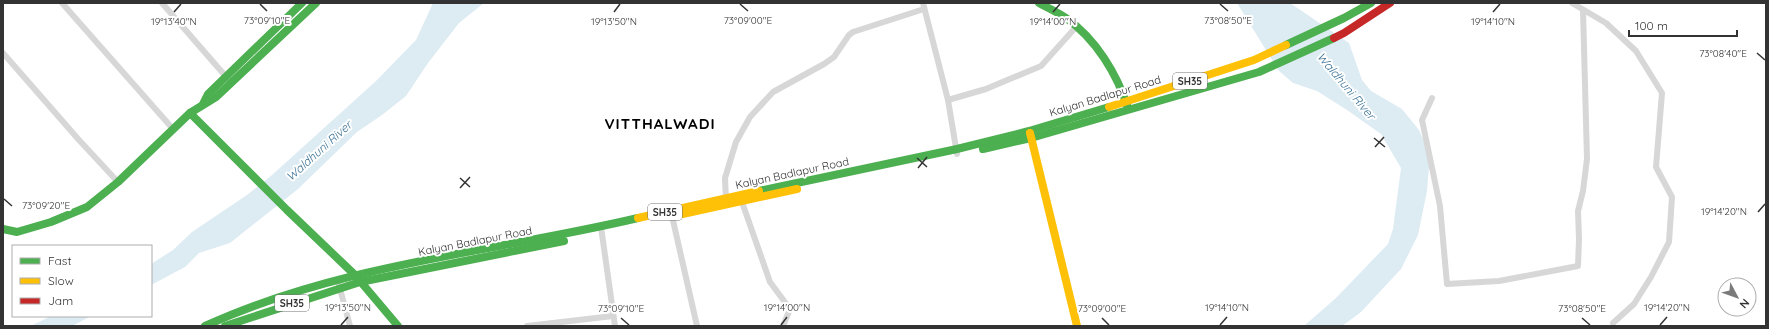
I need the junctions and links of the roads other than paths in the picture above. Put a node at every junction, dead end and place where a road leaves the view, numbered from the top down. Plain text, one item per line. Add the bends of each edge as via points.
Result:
1 (62, 3) edge
2 (162, 3) edge
3 (302, 3) edge
4 (316, 3) edge
5 (1039, 3) edge
6 (1371, 3) edge
7 (1390, 3) edge
8 (1572, 3) edge
9 (923, 6) edge
10 (1583, 10) junction
11 (285, 19) junction
12 (292, 26) junction
13 (1076, 27) junction
14 (3, 53) edge
15 (229, 80) junction
16 (1432, 98) dead end
17 (948, 100) junction
18 (1127, 106) junction
19 (190, 113) junction
20 (173, 129) junction
21 (1030, 135) junction
22 (957, 152) junction
23 (118, 182) junction
24 (726, 201) junction
25 (742, 202) junction
26 (672, 216) junction
27 (3, 229) edge
28 (601, 230) junction
29 (358, 279) junction
30 (339, 284) junction
31 (613, 316) junction
32 (1613, 323) dead end
33 (205, 326) edge
34 (225, 326) edge
35 (350, 326) edge
36 (398, 326) edge
37 (527, 326) edge
38 (615, 326) edge
39 (697, 326) edge
40 (783, 326) edge
41 (1077, 326) edge

1 - 20 street
2 - 15 street
3 - 11 main road
4 - 12 main road
5 - 13 main road
6 - 18 main road, Kalyan Badlapur Road / SH35 via 1254,60
7 - 18 main road, Kalyan Badlapur Road / SH35 via 1344,33 1259,72
8 - 10 street
9 - 17 street
9 - 24 street via 853,32 834,57 773,92 750,117 736,142 725,178
10 - 16 street via 1587,159 1578,211 1578,266 1499,280 1446,284 1440,206 1422,120
10 - 32 street via 1606,23 1636,50 1662,93 1656,167 1672,197 1669,242 1634,304
11 - 12 main road
11 - 15 main road
12 - 15 main road
13 - 17 street via 1041,66 986,89
13 - 18 main road via 1090,39 1116,77
14 - 23 street
15 - 19 main road via 216,97
17 - 22 street
18 - 21 main road, Kalyan Badlapur Road / SH35
19 - 20 main road
19 - 29 main road
20 - 23 main road
21 - 22 main road, Kalyan Badlapur Road / SH35
21 - 41 main road
22 - 24 main road, Kalyan Badlapur Road / SH35
22 - 25 main road, Kalyan Badlapur Road / SH35
23 - 27 main road via 87,207 17,232
24 - 25 main road, Kalyan Badlapur Road / SH35
24 - 26 main road, Kalyan Badlapur Road / SH35
24 - 28 main road, Kalyan Badlapur Road / SH35
25 - 40 street via 770,282 790,309
26 - 28 main road, Kalyan Badlapur Road / SH35
26 - 39 street
28 - 29 main road, Kalyan Badlapur Road / SH35
28 - 31 street
29 - 30 main road, Kalyan Badlapur Road / SH35
29 - 36 main road
30 - 33 main road, Kalyan Badlapur Road / SH35 via 229,315
30 - 34 main road, Kalyan Badlapur Road / SH35
30 - 35 street
31 - 37 street
31 - 38 street

